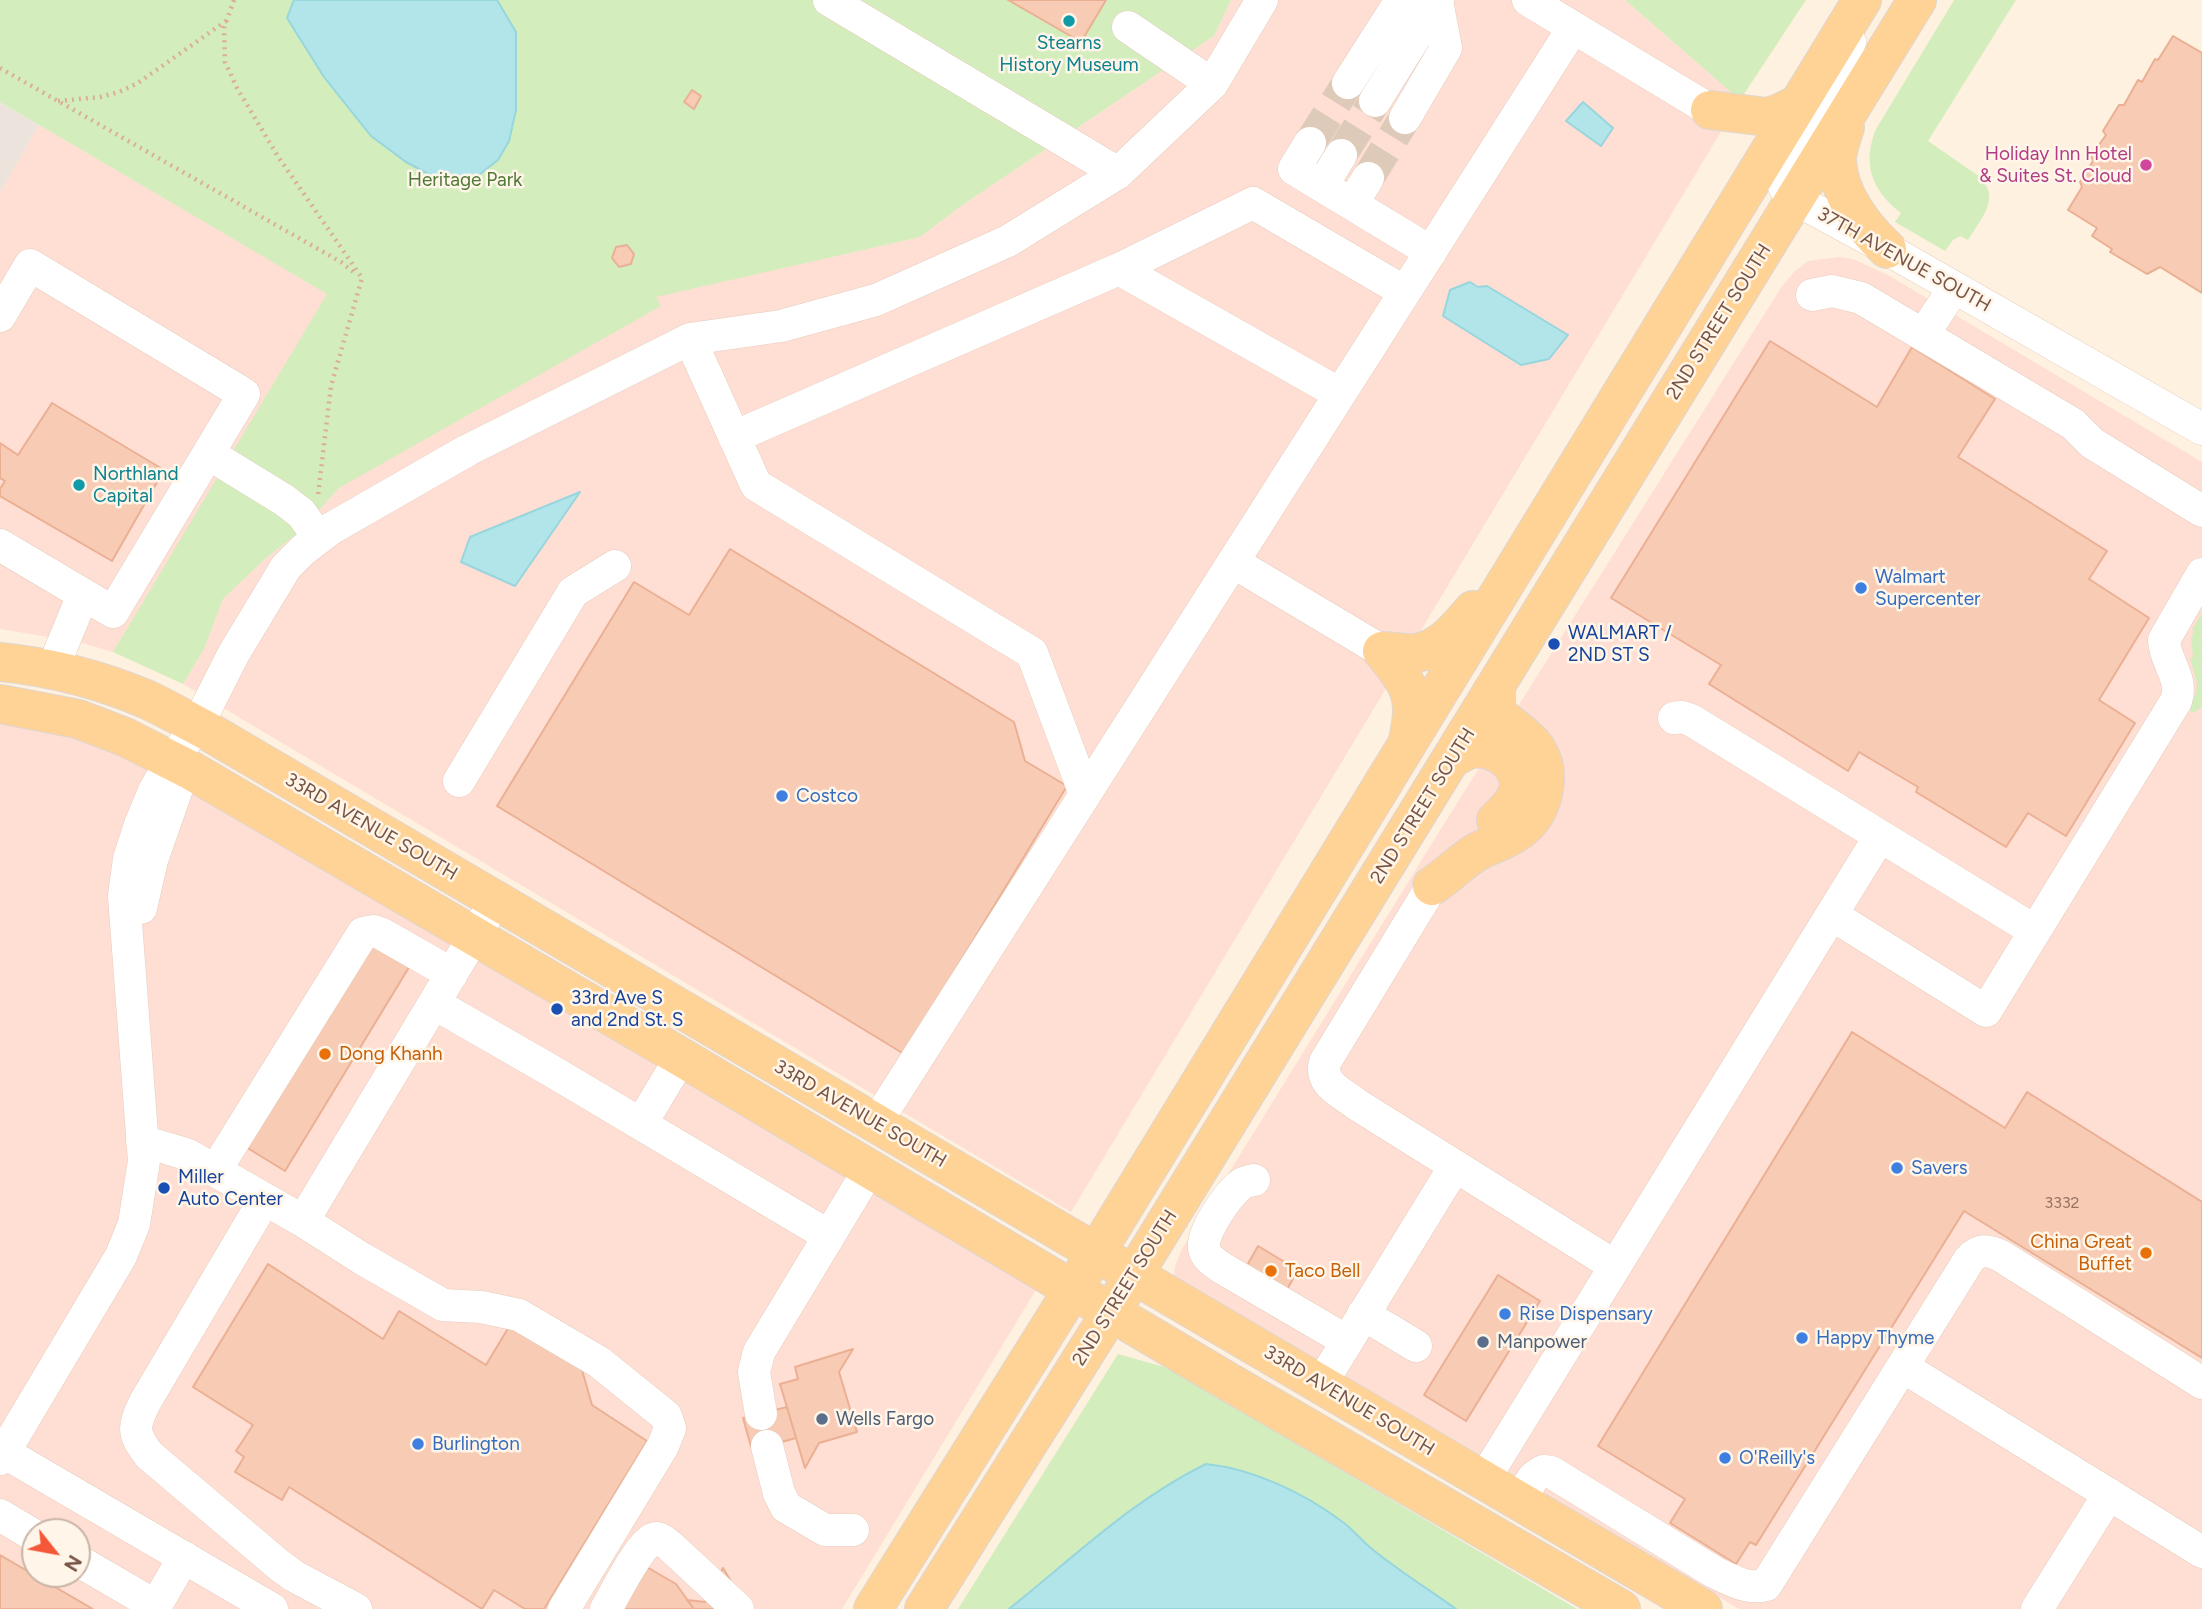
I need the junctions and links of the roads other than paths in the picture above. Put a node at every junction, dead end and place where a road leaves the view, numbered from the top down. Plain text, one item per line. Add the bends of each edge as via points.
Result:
1 (829, 0) edge
2 (1262, 0) edge
3 (1438, 0) edge
4 (1528, 0) edge
5 (1917, 0) edge
6 (1861, 2) edge
7 (1128, 27) dead end
8 (1573, 28) junction
9 (1348, 83) tunnel mouth
10 (1212, 84) junction
11 (1375, 101) tunnel mouth
12 (1798, 104) junction
13 (1710, 110) junction
14 (1850, 110) junction
15 (1405, 118) tunnel mouth
16 (1310, 144) tunnel mouth
17 (1340, 155) tunnel mouth
18 (1118, 173) junction
19 (1748, 185) junction
20 (1322, 186) junction
21 (1795, 199) junction
22 (1887, 248) junction
23 (1430, 252) junction
24 (1119, 269) junction
25 (1954, 288) junction
26 (1405, 292) junction
27 (1812, 295) dead end
28 (0, 316) edge
29 (1923, 335) junction
30 (690, 339) junction
31 (1340, 394) junction
32 (2202, 429) edge
33 (734, 437) junction
34 (209, 454) junction
35 (2202, 511) edge
36 (318, 523) junction
37 (0, 545) edge
38 (1234, 562) junction
39 (615, 566) dead end
40 (1516, 566) junction
41 (2202, 574) edge
42 (83, 594) junction
43 (1382, 651) junction
44 (0, 662) edge
45 (52, 670) junction
46 (1496, 686) junction
47 (0, 704) edge
48 (1674, 718) dead end
49 (197, 726) junction
50 (1408, 741) junction
51 (1452, 758) junction
52 (178, 764) junction
53 (459, 781) dead end
54 (1085, 794) junction
55 (1880, 835) junction
56 (1432, 886) junction
57 (496, 900) junction
58 (1832, 915) junction
59 (2035, 930) junction
60 (474, 937) junction
61 (453, 974) junction
62 (435, 1004) junction
63 (681, 1057) junction
64 (876, 1123) junction
65 (641, 1124) junction
66 (142, 1141) junction
67 (1455, 1166) junction
68 (870, 1168) junction
69 (215, 1171) junction
70 (1254, 1180) dead end
71 (265, 1199) junction
72 (303, 1221) junction
73 (829, 1236) junction
74 (1096, 1251) junction
75 (1615, 1266) junction
76 (1134, 1274) junction
77 (1073, 1290) junction
78 (1111, 1312) junction
79 (1363, 1314) junction
80 (1346, 1341) junction
81 (1416, 1346) dead end
82 (1903, 1367) junction
83 (2202, 1383) edge
84 (1321, 1384) junction
85 (761, 1414) dead end
86 (767, 1446) dead end
87 (1, 1454) edge
88 (1483, 1481) junction
89 (2109, 1494) junction
90 (1518, 1502) junction
91 (0, 1515) edge
92 (21, 1528) edge
93 (853, 1530) dead end
94 (2197, 1539) edge
95 (184, 1558) junction
96 (91, 1568) edge
97 (1685, 1605) edge
98 (155, 1607) edge
99 (272, 1609) edge
100 (356, 1609) edge
101 (564, 1609) edge
102 (606, 1609) edge
103 (738, 1609) edge
104 (873, 1609) edge
105 (924, 1609) edge
106 (1620, 1609) edge
107 (2036, 1609) edge

1 - 18 street
2 - 10 street
3 - 9 street via 1396,8
3 - 11 street
3 - 15 street via 1446,48
4 - 8 street
5 - 14 main road, 2ND STREET SOUTH
6 - 12 main road
6 - 21 street, 37TH AVENUE SOUTH via 1835,83 1782,176 1782,185
7 - 10 street
8 - 13 street
8 - 23 street
10 - 18 street
12 - 13 main road via 1767,117
12 - 19 main road
13 - 19 main road via 1738,143
14 - 21 main road, 2ND STREET SOUTH
14 - 22 main road via 1837,159 1840,176 1860,220
16 - 20 street via 1294,169
17 - 20 street
18 - 30 street via 1008,240 876,300 780,326
19 - 40 main road
20 - 23 street via 1360,191
21 - 22 street, 37TH AVENUE SOUTH
21 - 46 main road, 2ND STREET SOUTH
22 - 25 street, 37TH AVENUE SOUTH
23 - 26 street
24 - 26 street via 1253,203
24 - 31 street
24 - 33 street
25 - 29 street
25 - 32 street, 37TH AVENUE SOUTH
26 - 31 street
27 - 29 street via 1832,291 1861,298
28 - 34 street via 30,265 244,394
29 - 35 street via 2073,424 2092,443
30 - 33 street
30 - 36 street via 468,450 332,528
31 - 38 street
33 - 54 street via 755,485 1032,653
34 - 36 street
34 - 42 street via 113,612
36 - 49 street via 234,653
37 - 42 street
38 - 43 street
38 - 54 street
39 - 53 street via 573,592
40 - 43 main road via 1436,646 1416,653
40 - 50 main road
41 - 59 street via 2164,640 2179,686 2176,701
42 - 45 street
43 - 50 main road via 1412,697
44 - 45 main road, 33RD AVENUE SOUTH
45 - 49 main road, 33RD AVENUE SOUTH via 132,694
46 - 51 main road, 2ND STREET SOUTH
46 - 56 main road via 1496,712 1531,742 1543,762 1542,799 1517,832 1476,853
47 - 52 main road via 78,719
48 - 55 street via 1690,720
49 - 52 street
49 - 57 main road, 33RD AVENUE SOUTH
50 - 74 main road
51 - 56 main road via 1472,749 1502,755 1514,769 1519,786 1512,803 1496,820 1458,847
51 - 76 main road, 2ND STREET SOUTH
52 - 60 main road
52 - 66 street via 140,912 131,979
54 - 64 street
55 - 58 street
55 - 59 street
56 - 67 street via 1322,1071 1325,1080 1356,1104
57 - 60 street
57 - 64 main road, 33RD AVENUE SOUTH
58 - 59 street via 1986,1011
58 - 75 street
60 - 61 street
60 - 63 main road
61 - 62 street
61 - 69 street via 382,934 363,933
62 - 65 street
62 - 72 street
63 - 65 street
63 - 68 main road
64 - 74 main road, 33RD AVENUE SOUTH
65 - 73 street
66 - 69 street via 186,1154
66 - 87 street via 136,1215 121,1256
67 - 75 street
67 - 79 street
68 - 73 street
68 - 77 main road
69 - 71 street
70 - 80 street via 1242,1184 1227,1200 1205,1235 1203,1248 1222,1268
71 - 72 street
71 - 100 street via 145,1402 135,1429 138,1442 149,1455 279,1566
72 - 101 street via 443,1305 519,1315 598,1362 666,1416 670,1427 663,1446
73 - 85 street via 755,1363
74 - 76 main road, 33RD AVENUE SOUTH
74 - 77 main road
75 - 88 street
76 - 78 main road, 2ND STREET SOUTH
76 - 84 main road, 33RD AVENUE SOUTH
77 - 78 main road
77 - 104 main road
78 - 105 main road, 2ND STREET SOUTH
78 - 106 main road
79 - 80 street
79 - 81 street
80 - 84 street
82 - 83 street via 1969,1260 1983,1250 2001,1256
82 - 89 street
82 - 90 street via 1766,1585 1740,1584 1714,1572 1550,1472 1534,1477
84 - 88 main road, 33RD AVENUE SOUTH
86 - 93 street via 786,1507 825,1530
87 - 95 street
88 - 90 main road, 33RD AVENUE SOUTH
89 - 94 street
89 - 107 street
90 - 97 main road, 33RD AVENUE SOUTH
91 - 92 street
95 - 98 street
95 - 99 street
96 - 98 street
102 - 103 street via 647,1541 654,1538 670,1546

